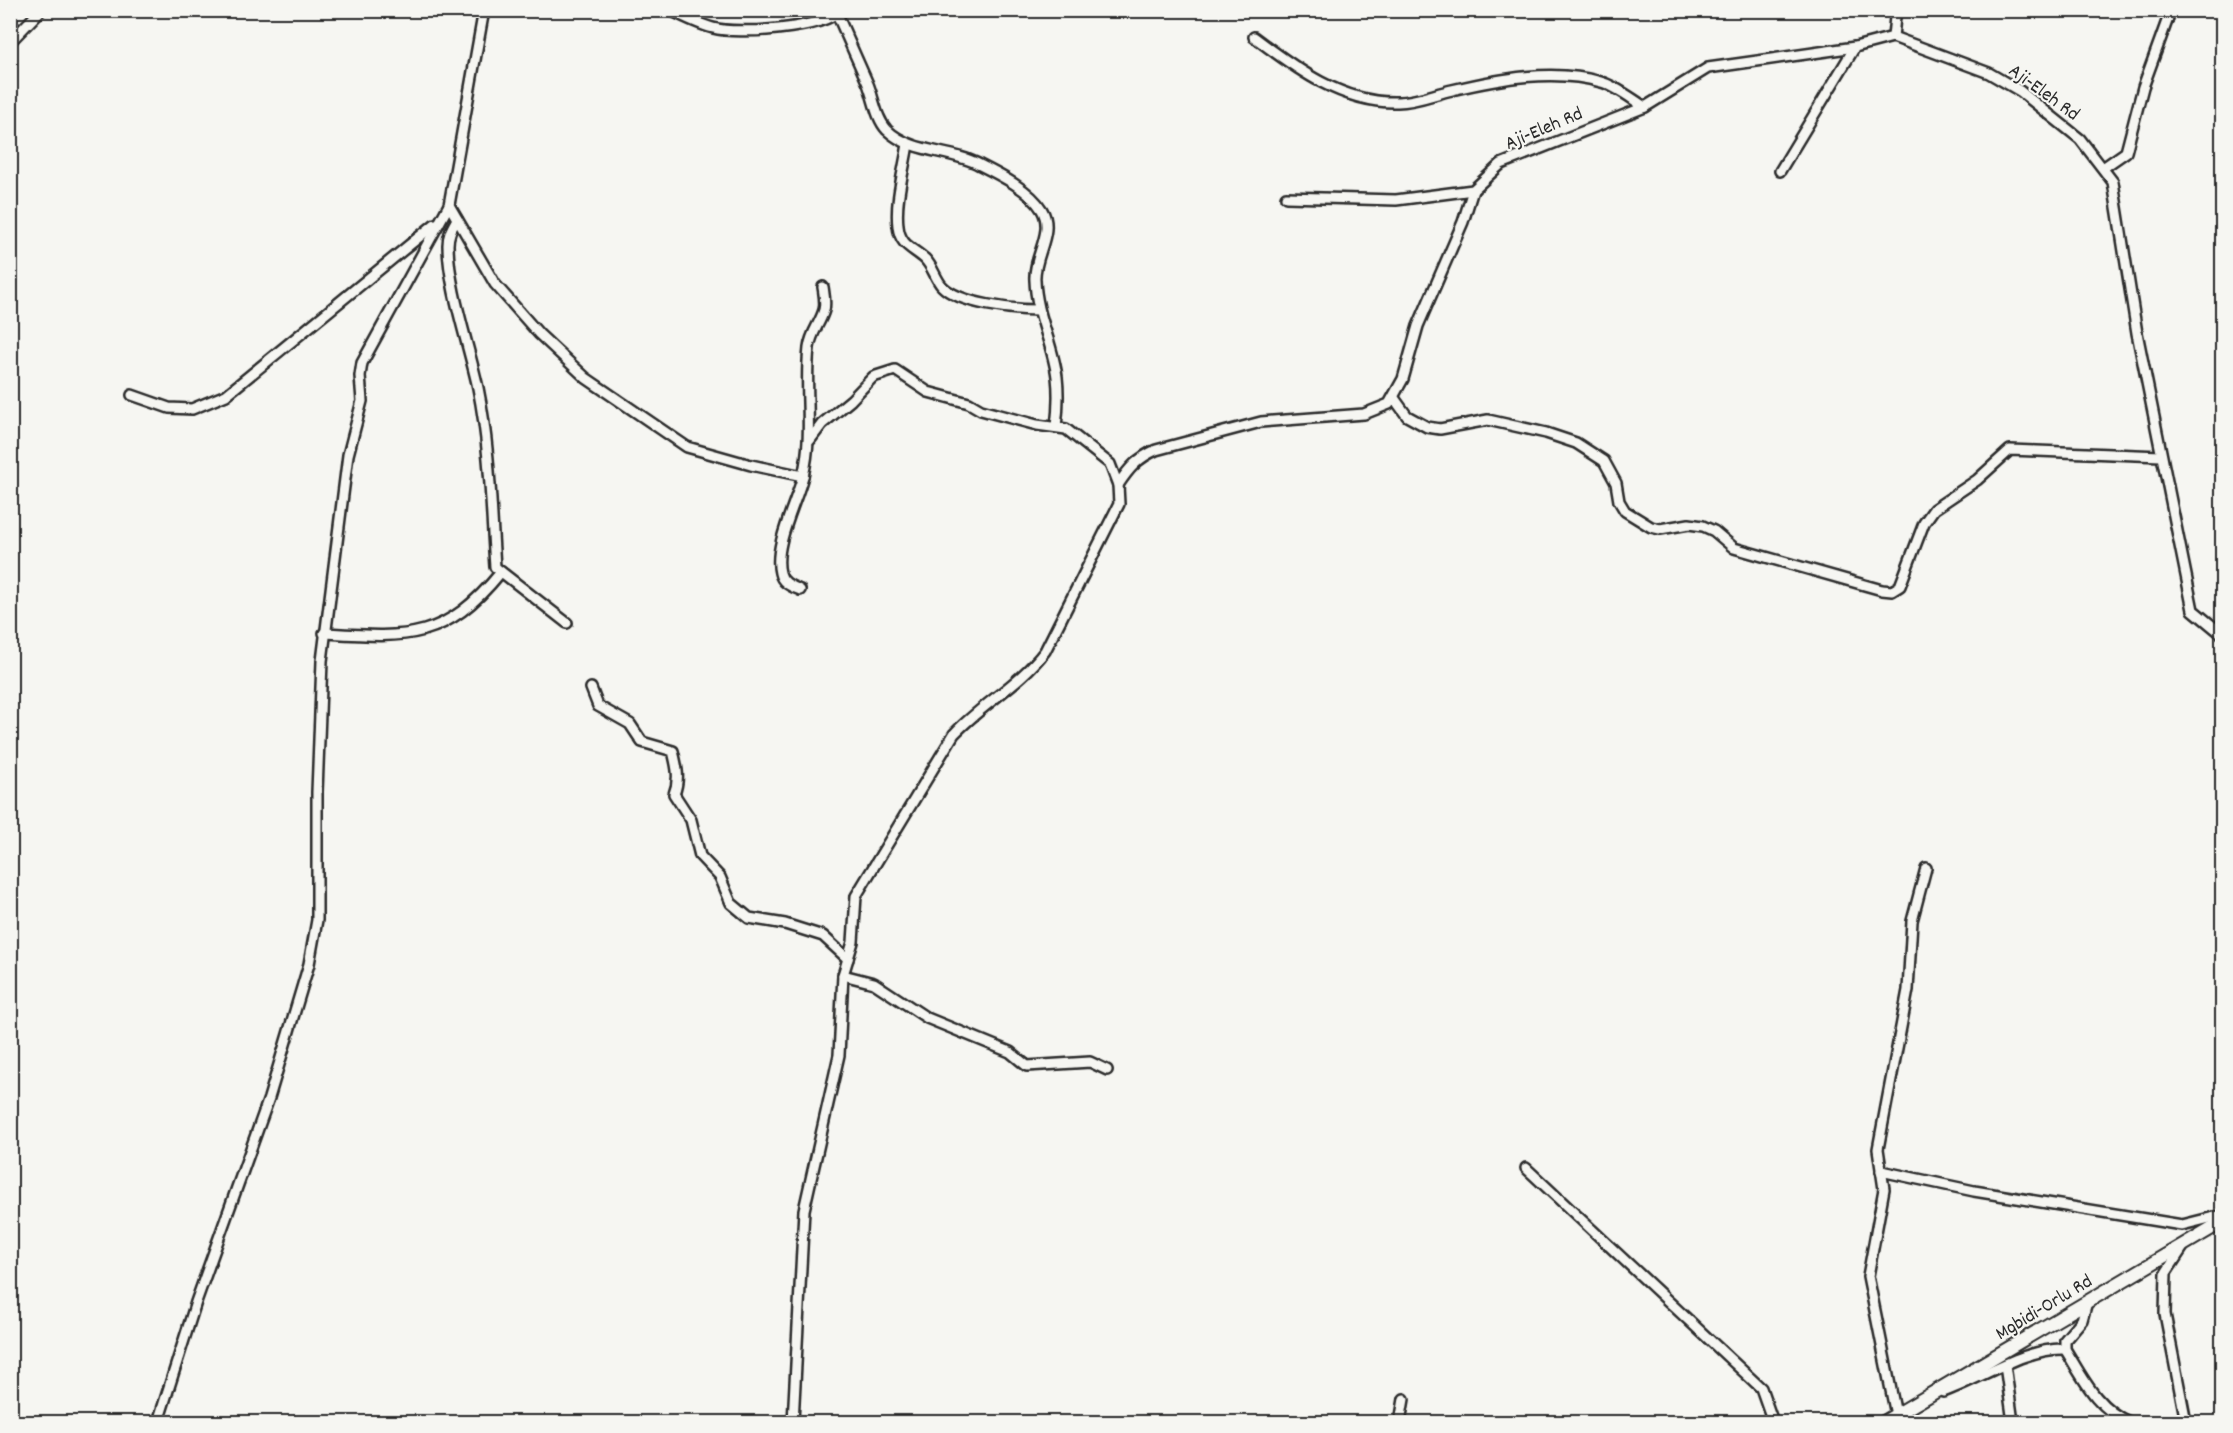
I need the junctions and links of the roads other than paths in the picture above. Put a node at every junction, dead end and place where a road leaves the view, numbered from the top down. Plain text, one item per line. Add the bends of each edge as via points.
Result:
1 (41, 10) edge
2 (484, 10) edge
3 (670, 10) edge
4 (1898, 10) edge
5 (2171, 10) edge
6 (838, 12) edge
7 (1254, 37) dead end
8 (1893, 37) junction
9 (10, 42) edge
10 (1855, 47) junction
11 (1645, 107) junction
12 (908, 144) junction
13 (2103, 168) junction
14 (1779, 171) dead end
15 (1473, 190) junction
16 (1287, 197) dead end
17 (449, 206) junction
18 (440, 219) junction
19 (457, 219) junction
20 (823, 287) dead end
21 (1038, 310) junction
22 (132, 396) dead end
23 (1394, 398) junction
24 (1056, 427) junction
25 (810, 440) junction
26 (2160, 456) junction
27 (803, 476) junction
28 (1118, 485) junction
29 (501, 573) junction
30 (800, 590) dead end
31 (567, 623) dead end
32 (324, 633) junction
33 (2223, 634) edge
34 (591, 688) dead end
35 (1926, 868) dead end
36 (848, 959) junction
37 (843, 975) junction
38 (1107, 1070) dead end
39 (1526, 1168) dead end
40 (1881, 1171) junction
41 (2223, 1215) edge
42 (2223, 1222) edge
43 (2185, 1245) junction
44 (2087, 1302) junction
45 (2064, 1349) junction
46 (2005, 1365) junction
47 (1404, 1399) dead end
48 (1924, 1399) junction
49 (1896, 1415) junction
50 (158, 1422) edge
51 (793, 1422) edge
52 (1400, 1422) edge
53 (1773, 1422) edge
54 (1884, 1422) edge
55 (2013, 1422) edge
56 (2129, 1422) edge
57 (2186, 1422) edge

1 - 9 street
2 - 17 street
3 - 6 street via 714,29 742,32 816,22
4 - 8 street
5 - 13 street via 2143,87 2126,152
6 - 12 street via 877,113 887,130
7 - 11 street via 1314,79 1348,93 1377,99 1397,102 1535,76 1579,77 1604,82
8 - 10 street, Aji-Eleh Rd
8 - 13 street, Aji-Eleh Rd via 1958,60 2020,91 2080,139
10 - 11 street, Aji-Eleh Rd via 1708,68
10 - 14 street
11 - 15 street, Aji-Eleh Rd via 1501,164
12 - 21 street via 965,157 1032,198 1042,210 1046,222 1044,240 1034,279
12 - 21 street via 897,226 905,246 923,257 942,286 951,292 967,299
13 - 26 street, Aji-Eleh Rd via 2113,182
15 - 16 street via 1396,200
15 - 23 street via 1464,222 1418,326
17 - 18 street
17 - 19 street
18 - 22 street via 226,395 192,409 169,408
18 - 32 street via 362,363 362,401 348,455
19 - 27 street via 495,284 539,334 586,378 687,447
19 - 29 street via 449,233 449,254 479,391 495,567
20 - 25 street via 824,312 812,332 808,364
21 - 24 street via 1057,377
23 - 26 street via 1407,416 1427,427 1440,429 1488,420 1576,442 1604,461 1625,511 1651,527 1703,526 1734,548 1892,591 1900,586 1924,523 1934,509 1977,480 2010,450
23 - 28 street via 1381,410 1364,414 1261,422 1156,450 1142,456
24 - 25 street via 991,413 928,392 895,370 873,377
24 - 28 street via 1066,429 1104,456
25 - 27 street
26 - 33 street, Aji-Eleh Rd via 2193,610
27 - 30 street via 779,565 786,584
28 - 36 street via 1119,504 1045,651 1034,666 974,713 954,734 856,896
29 - 31 street
29 - 32 street via 488,588 435,628 389,637
32 - 50 street via 316,792 317,920 309,964 269,1098
34 - 36 street via 598,706 630,724 642,742 673,751 678,776 674,794 692,820 700,856 720,877 731,903 749,918 823,936
35 - 40 street via 1912,921 1908,990 1878,1149
36 - 37 street
37 - 38 street via 874,983 927,1018 1010,1052 1027,1066 1090,1062
37 - 51 street via 839,1055 804,1210
39 - 53 street via 1761,1388
40 - 41 street via 2182,1226
40 - 49 street via 1884,1189 1868,1276
42 - 43 main road, Mgbidi-Orlu Rd
43 - 44 main road, Mgbidi-Orlu Rd
43 - 57 street via 2166,1274 2165,1314
44 - 45 street via 2082,1320 2065,1340
44 - 48 main road, Mgbidi-Orlu Rd
45 - 46 street via 2050,1348
45 - 56 street via 2101,1406
46 - 48 street
46 - 55 street
47 - 52 street
48 - 49 main road, Mgbidi-Orlu Rd
49 - 54 main road, Mgbidi-Orlu Rd

